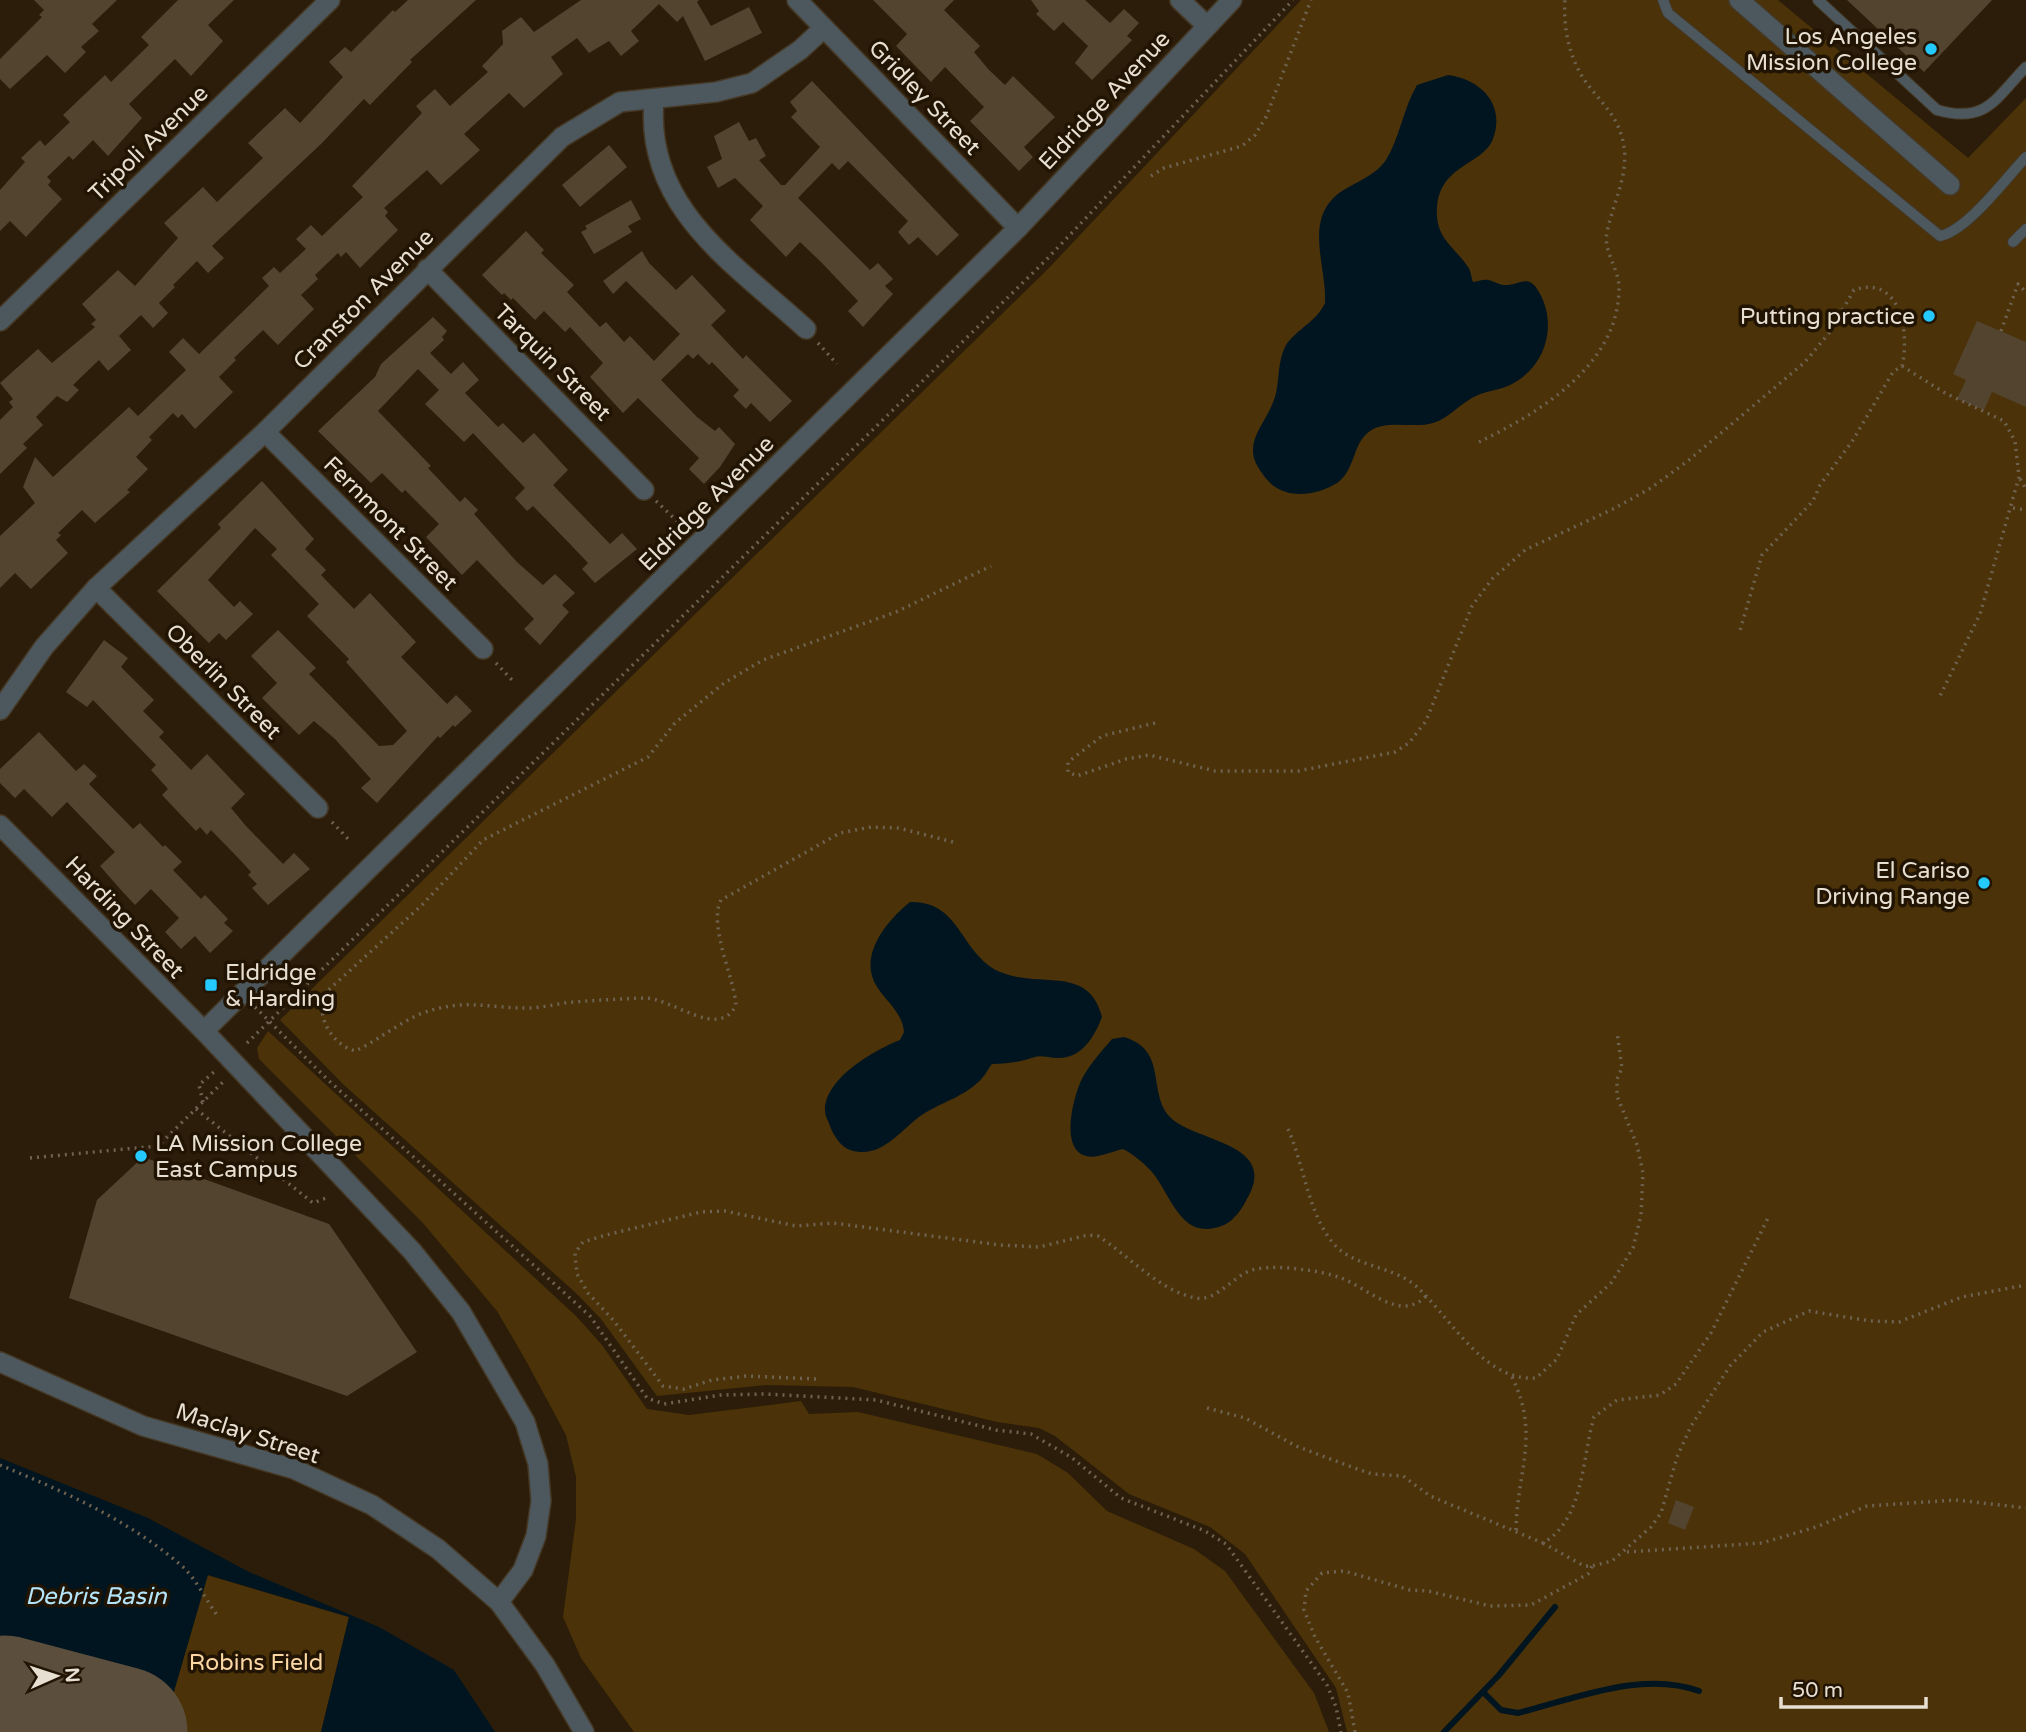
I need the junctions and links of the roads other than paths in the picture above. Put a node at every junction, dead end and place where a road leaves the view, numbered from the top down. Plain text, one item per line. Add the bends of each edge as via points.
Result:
1 (330, 0) edge
2 (797, 0) edge
3 (1180, 0) edge
4 (1233, 0) edge
5 (1663, 0) edge
6 (1739, 0) edge
7 (1818, 0) edge
8 (1207, 26) junction
9 (824, 28) junction
10 (2026, 67) edge
11 (654, 100) junction
12 (2026, 157) edge
13 (1950, 185) dead end
14 (1018, 228) junction
15 (2026, 229) edge
16 (2013, 242) dead end
17 (427, 269) junction
18 (0, 321) edge
19 (806, 330) road end
20 (265, 432) junction
21 (645, 489) road end
22 (96, 588) junction
23 (483, 649) road end
24 (0, 710) edge
25 (318, 808) road end
26 (0, 825) edge
27 (204, 1031) junction
28 (0, 1362) edge
29 (499, 1602) junction
30 (584, 1732) edge

1 - 18 street, Tripoli Avenue
2 - 9 street, Gridley Street
3 - 8 street
4 - 8 street, Eldridge Avenue
5 - 12 lane via 1668,13 1940,236 1950,234 1978,209
6 - 13 street
7 - 10 lane via 1937,110 1960,116 1984,110
8 - 14 street, Eldridge Avenue
9 - 11 street, Cranston Avenue via 752,83
9 - 14 street, Gridley Street
11 - 17 street, Cranston Avenue via 620,102 562,137
11 - 19 street via 651,130 660,171 673,196 695,227
14 - 27 street, Eldridge Avenue
15 - 16 lane
17 - 20 street, Cranston Avenue
17 - 21 street, Tarquin Street
20 - 22 street, Cranston Avenue
20 - 23 street, Fernmont Street
22 - 24 street, Cranston Avenue via 44,646
22 - 25 street, Oberlin Street
26 - 27 street, Harding Street
27 - 29 street, Harding Street via 437,1282 461,1312 525,1422 538,1464 541,1501 536,1536 523,1570
28 - 29 street, Maclay Street via 143,1426 294,1469 372,1505 438,1549
29 - 30 street via 545,1665

